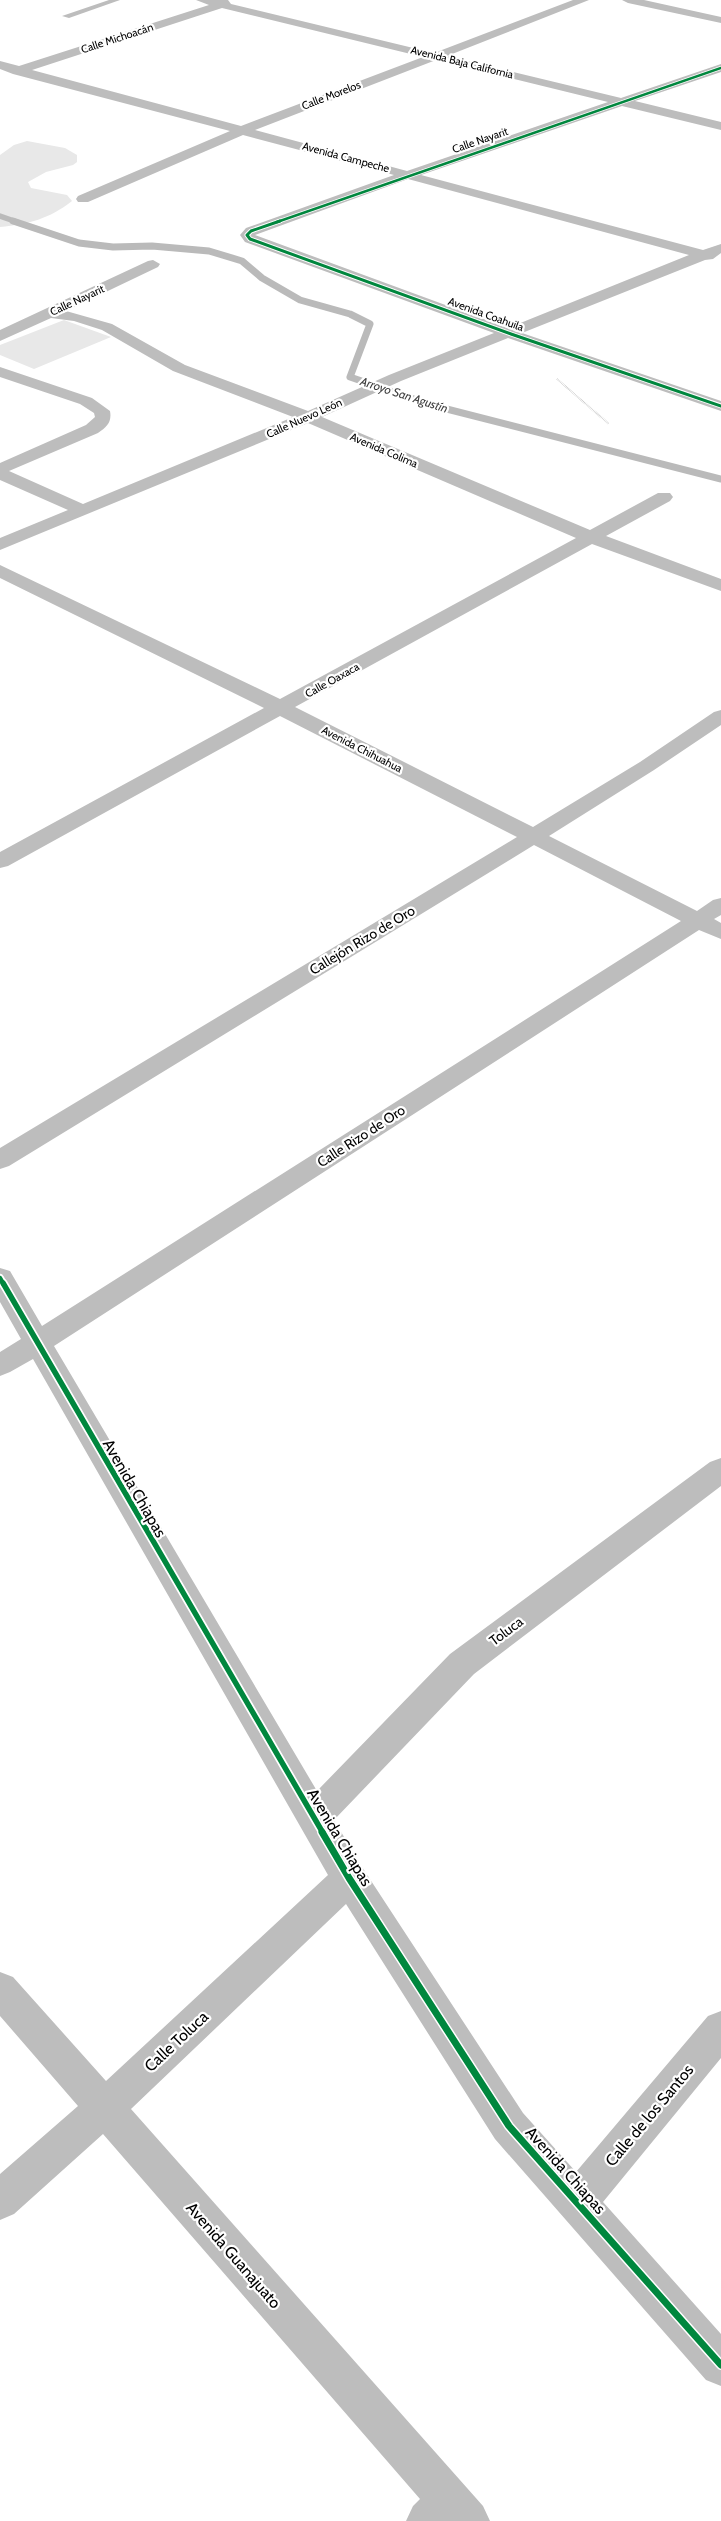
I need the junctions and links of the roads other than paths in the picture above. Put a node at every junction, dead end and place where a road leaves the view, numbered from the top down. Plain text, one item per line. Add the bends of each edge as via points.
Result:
1 (116, 0) edge
2 (202, 0) edge
3 (234, 0) edge
4 (583, 0) edge
5 (628, 0) edge
6 (221, 4) junction
7 (66, 16) dead end
8 (721, 20) edge
9 (434, 55) junction
10 (0, 65) edge
11 (721, 68) edge
12 (19, 70) junction
13 (0, 76) edge
14 (623, 102) junction
15 (721, 126) edge
16 (243, 130) junction
17 (410, 174) junction
18 (83, 199) dead end
19 (247, 235) joint
20 (721, 248) edge
21 (703, 255) junction
22 (721, 260) edge
23 (153, 264) dead end
24 (50, 313) junction
25 (511, 334) junction
26 (0, 336) edge
27 (0, 372) edge
28 (721, 406) edge
29 (308, 417) junction
30 (0, 469) edge
31 (0, 474) edge
32 (664, 497) dead end
33 (84, 510) junction
34 (588, 536) junction
35 (0, 546) edge
36 (0, 571) edge
37 (721, 584) edge
38 (281, 708) junction
39 (721, 716) edge
40 (534, 836) junction
41 (0, 861) edge
42 (721, 905) edge
43 (710, 926) edge
44 (0, 1160) edge
45 (0, 1278) edge
46 (36, 1344) junction
47 (0, 1365) edge
48 (721, 1470) edge
49 (314, 1818) junction
50 (349, 1878) junction
51 (0, 1989) edge
52 (721, 2029) edge
53 (104, 2108) junction
54 (0, 2200) edge
55 (578, 2201) junction
56 (721, 2365) edge
57 (448, 2514) edge

1 - 7 lane
2 - 6 street, Avenida Baja California
3 - 6 street, Calle Michoacán
4 - 9 street, Calle Morelos
5 - 8 street
6 - 9 street, Avenida Baja California
6 - 12 street, Calle Michoacán
9 - 14 street, Avenida Baja California
9 - 16 street, Calle Morelos
10 - 12 street, Avenida Campeche
11 - 14 street, Calle Nayarit
12 - 13 street, Calle Michoacán
12 - 16 street, Avenida Campeche
14 - 15 street, Avenida Baja California
14 - 17 street, Calle Nayarit
16 - 17 street, Avenida Campeche
16 - 18 street, Calle Morelos
17 - 19 street, Calle Nayarit
17 - 21 street, Avenida Campeche
19 - 25 street, Avenida Coahuila via 250,239
20 - 21 street, Calle Nuevo León
21 - 22 street, Avenida Campeche
21 - 25 street, Calle Nuevo León
23 - 24 street, Calle Nayarit
24 - 26 street, Calle Nayarit
24 - 29 street, Avenida Colima via 107,326 179,368
25 - 28 street, Avenida Coahuila
25 - 29 street, Calle Nuevo León via 395,378
27 - 30 street via 86,401 102,411 103,417 100,424 92,429
29 - 33 street, Calle Nuevo León
29 - 34 street, Avenida Colima
31 - 33 street
32 - 34 street, Calle Oaxaca
33 - 35 street, Calle Nuevo León
34 - 37 street, Avenida Colima
34 - 38 street, Calle Oaxaca
36 - 38 street, Avenida Chihuahua
38 - 40 street, Avenida Chihuahua
38 - 41 street, Calle Oaxaca
39 - 40 street, Callejón Rizo de Oro
40 - 43 street, Avenida Chihuahua
40 - 44 street, Callejón Rizo de Oro
42 - 43 street, Calle Rizo de Oro
43 - 46 street, Calle Rizo de Oro
45 - 46 street, Avenida Chiapas
46 - 47 street, Calle Rizo de Oro
46 - 49 street, Avenida Chiapas
48 - 49 street, Toluca via 462,1664
49 - 50 street, Avenida Chiapas
50 - 53 street, Calle Toluca
50 - 55 street, Avenida Chiapas via 509,2126
51 - 53 street, Avenida Guanajuato
52 - 55 street, Calle de los Santos
53 - 54 street, Calle Toluca
53 - 57 street, Avenida Guanajuato
55 - 56 street, Avenida Chiapas

